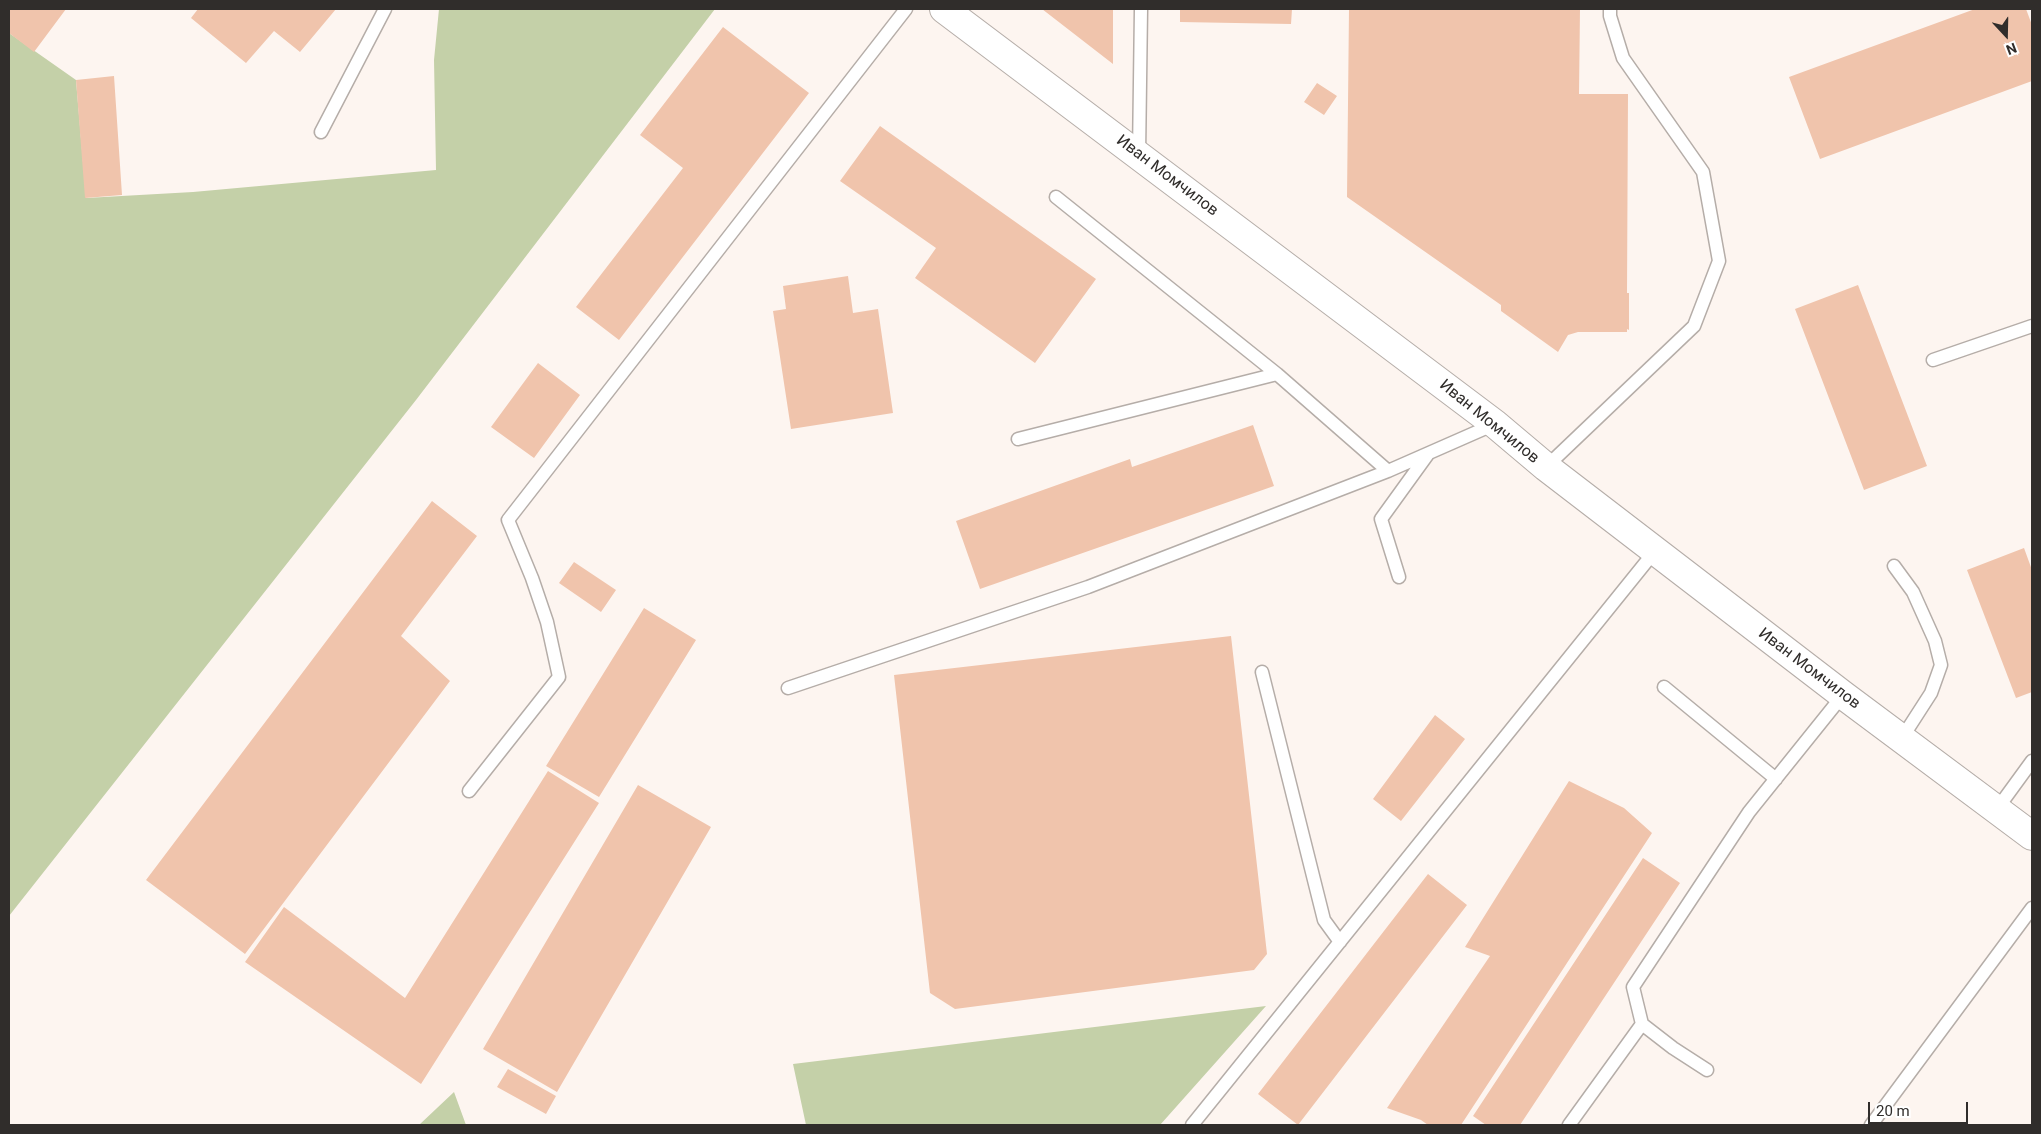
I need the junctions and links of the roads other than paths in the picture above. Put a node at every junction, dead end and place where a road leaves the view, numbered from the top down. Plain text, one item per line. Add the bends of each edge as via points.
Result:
1 (385, 9) edge
2 (906, 9) edge
3 (944, 9) edge
4 (1141, 9) edge
5 (1610, 9) edge
6 (321, 132) dead end
7 (1139, 155) junction
8 (1056, 197) dead end
9 (2032, 326) edge
10 (1933, 360) dead end
11 (1277, 374) junction
12 (1495, 424) junction
13 (1018, 439) dead end
14 (1428, 454) junction
15 (1546, 467) junction
16 (1388, 471) junction
17 (1655, 551) junction
18 (1894, 566) dead end
19 (1399, 577) dead end
20 (1262, 672) dead end
21 (1664, 687) dead end
22 (788, 688) dead end
23 (1843, 695) junction
24 (1902, 738) junction
25 (2032, 761) edge
26 (1776, 779) junction
27 (469, 791) dead end
28 (1997, 809) junction
29 (2032, 836) edge
30 (2032, 908) edge
31 (1340, 942) junction
32 (1642, 1024) junction
33 (1707, 1070) dead end
34 (1192, 1125) edge
35 (1569, 1125) edge
36 (1871, 1125) edge

1 - 6 lane
2 - 27 lane via 508,520 547,622 559,677
3 - 7 street, Иван Момчилов
4 - 7 lane
5 - 15 lane via 1623,58 1703,172 1719,261 1694,326
7 - 12 street, Иван Момчилов
8 - 11 lane
9 - 10 lane
11 - 13 lane
11 - 16 lane
12 - 14 lane
12 - 15 street, Иван Момчилов
14 - 16 lane
14 - 19 lane via 1381,519
15 - 17 street, Иван Момчилов
16 - 22 lane via 1088,587
17 - 23 street, Иван Момчилов
17 - 31 lane
18 - 24 lane via 1913,592 1935,641 1941,665 1931,693
20 - 31 lane via 1324,920
21 - 26 lane
23 - 24 street, Иван Момчилов
23 - 26 lane
24 - 28 street, Иван Момчилов
25 - 28 lane
26 - 32 lane via 1749,812 1633,987
28 - 29 street, Иван Момчилов
30 - 36 lane
31 - 34 lane
32 - 33 lane
32 - 35 lane

